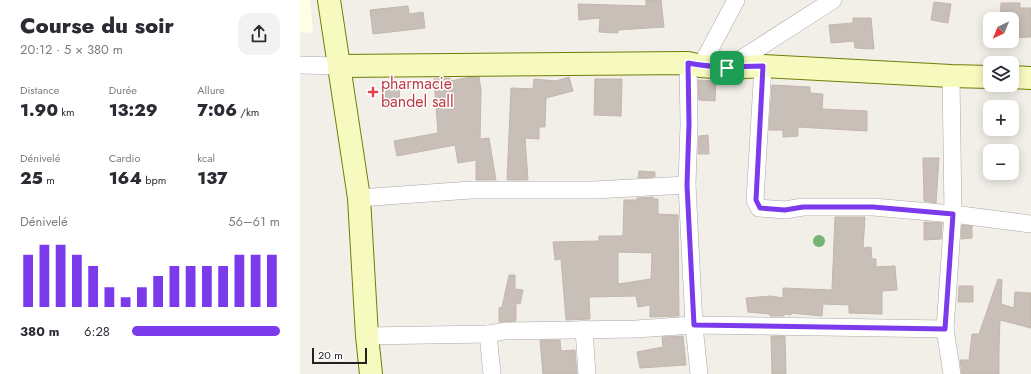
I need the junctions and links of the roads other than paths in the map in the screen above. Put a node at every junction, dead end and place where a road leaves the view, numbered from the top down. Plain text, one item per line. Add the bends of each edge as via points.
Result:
1 (329, 0) edge
2 (736, 0) edge
3 (834, 0) edge
4 (300, 65) edge
5 (695, 65) junction
6 (339, 66) junction
7 (763, 66) junction
8 (727, 68) junction
9 (951, 76) junction
10 (983, 77) edge
11 (1019, 78) edge
12 (1031, 78) edge
13 (687, 185) junction
14 (359, 198) junction
15 (953, 214) junction
16 (1031, 224) edge
17 (694, 325) junction
18 (584, 329) junction
19 (945, 329) junction
20 (488, 334) junction
21 (367, 336) junction
22 (371, 374) edge
23 (492, 374) edge
24 (587, 374) edge
25 (699, 374) edge
26 (952, 374) edge

1 - 6 street
2 - 5 street
3 - 8 street
4 - 6 street
5 - 6 street
5 - 8 street
5 - 13 street via 689,124
6 - 14 street
7 - 8 street
7 - 9 street
7 - 15 street via 756,200 760,208 785,210 803,207 873,207
9 - 10 street
9 - 15 street
11 - 12 street
13 - 14 street via 594,190 471,190
13 - 17 street
14 - 21 street
15 - 16 street
15 - 19 street
17 - 18 street
17 - 19 street
17 - 25 street
18 - 20 street via 505,331
18 - 24 street
19 - 26 street
20 - 21 street
20 - 23 street
21 - 22 street

